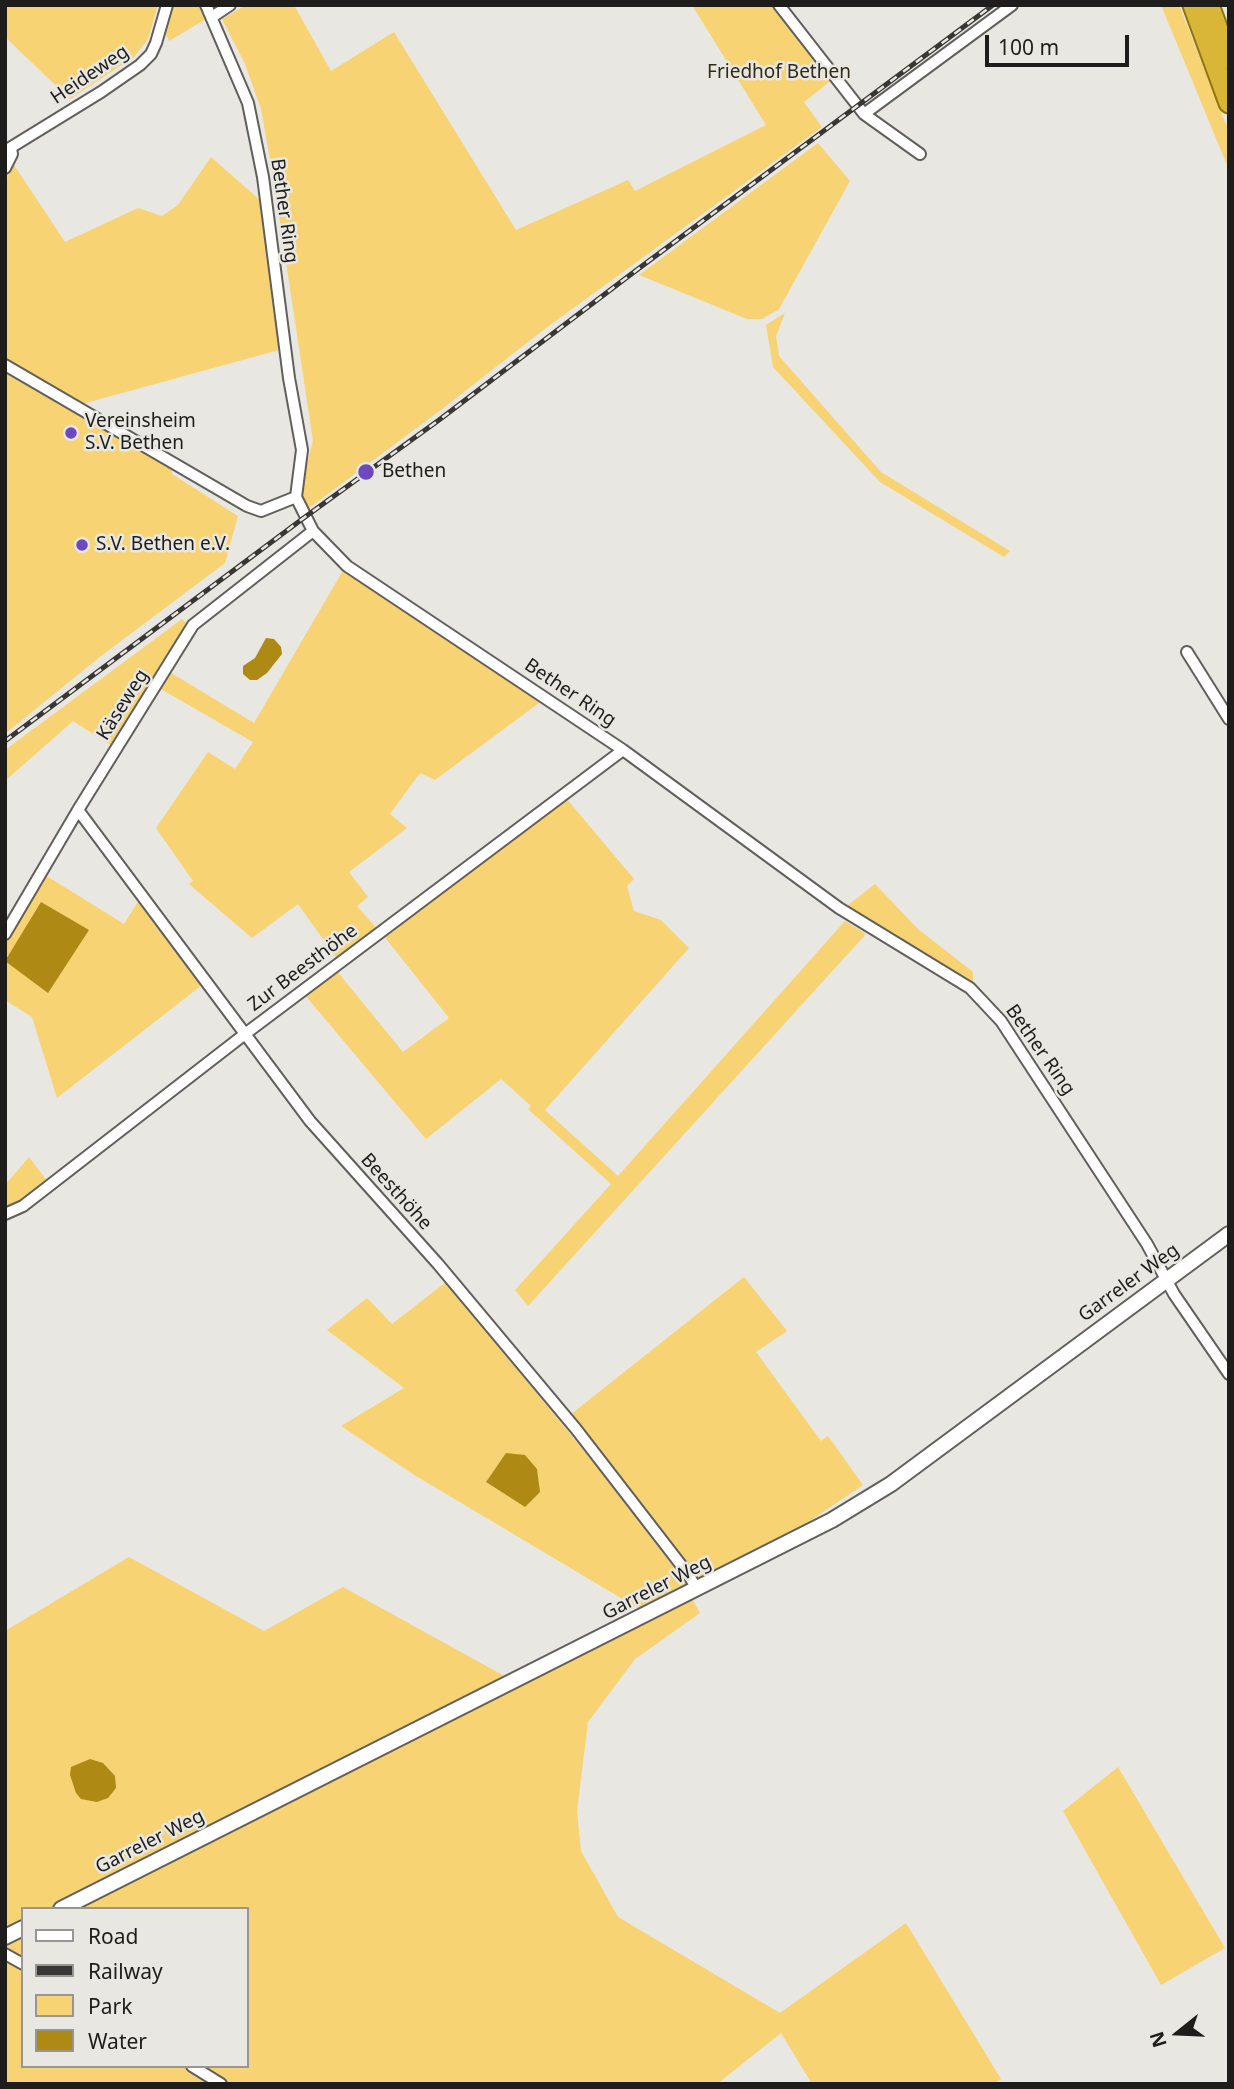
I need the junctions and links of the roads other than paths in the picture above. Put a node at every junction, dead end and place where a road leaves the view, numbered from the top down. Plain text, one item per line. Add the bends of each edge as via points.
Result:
1 (167, 5) edge
2 (206, 5) edge
3 (230, 5) edge
4 (779, 5) edge
5 (1012, 5) edge
6 (1192, 5) edge
7 (1209, 5) edge
8 (212, 17) junction
9 (1229, 59) edge
10 (1229, 103) edge
11 (864, 114) junction
12 (8, 150) edge
13 (920, 154) dead end
14 (5, 168) edge
15 (5, 365) edge
16 (296, 497) junction
17 (313, 531) junction
18 (1186, 652) dead end
19 (1229, 719) edge
20 (623, 750) junction
21 (78, 810) junction
22 (5, 934) edge
23 (245, 1034) junction
24 (5, 1214) edge
25 (1229, 1234) edge
26 (1166, 1279) junction
27 (1229, 1374) edge
28 (697, 1589) junction
29 (65, 1907) edge
30 (21, 1929) edge
31 (5, 1937) edge
32 (5, 1954) edge
33 (21, 1963) edge
34 (195, 2068) edge
35 (221, 2084) edge

1 - 12 street, Heideweg via 156,43 140,65
2 - 8 street, Bether Ring
3 - 8 street
4 - 11 street
5 - 11 street
6 - 10 highway
7 - 9 highway
8 - 16 street, Bether Ring via 248,103 263,177 302,450
11 - 13 street
12 - 14 street via 12,154
15 - 16 street via 247,506 261,511
16 - 17 street, Bether Ring
17 - 20 street, Bether Ring via 347,566
17 - 21 street, Käseweg via 193,625
18 - 19 street
20 - 23 street, Zur Beesthöhe
20 - 26 street, Bether Ring via 839,908 970,988 1001,1021
21 - 22 street, Käseweg
21 - 23 street, Beesthöhe
23 - 24 street, Zur Beesthöhe via 23,1206
23 - 28 street, Beesthöhe via 310,1121 576,1429
25 - 26 street, Garreler Weg
26 - 27 street, Bether Ring
26 - 28 street, Garreler Weg via 891,1484 832,1520
28 - 29 street, Garreler Weg
30 - 31 street
32 - 33 street
34 - 35 street

